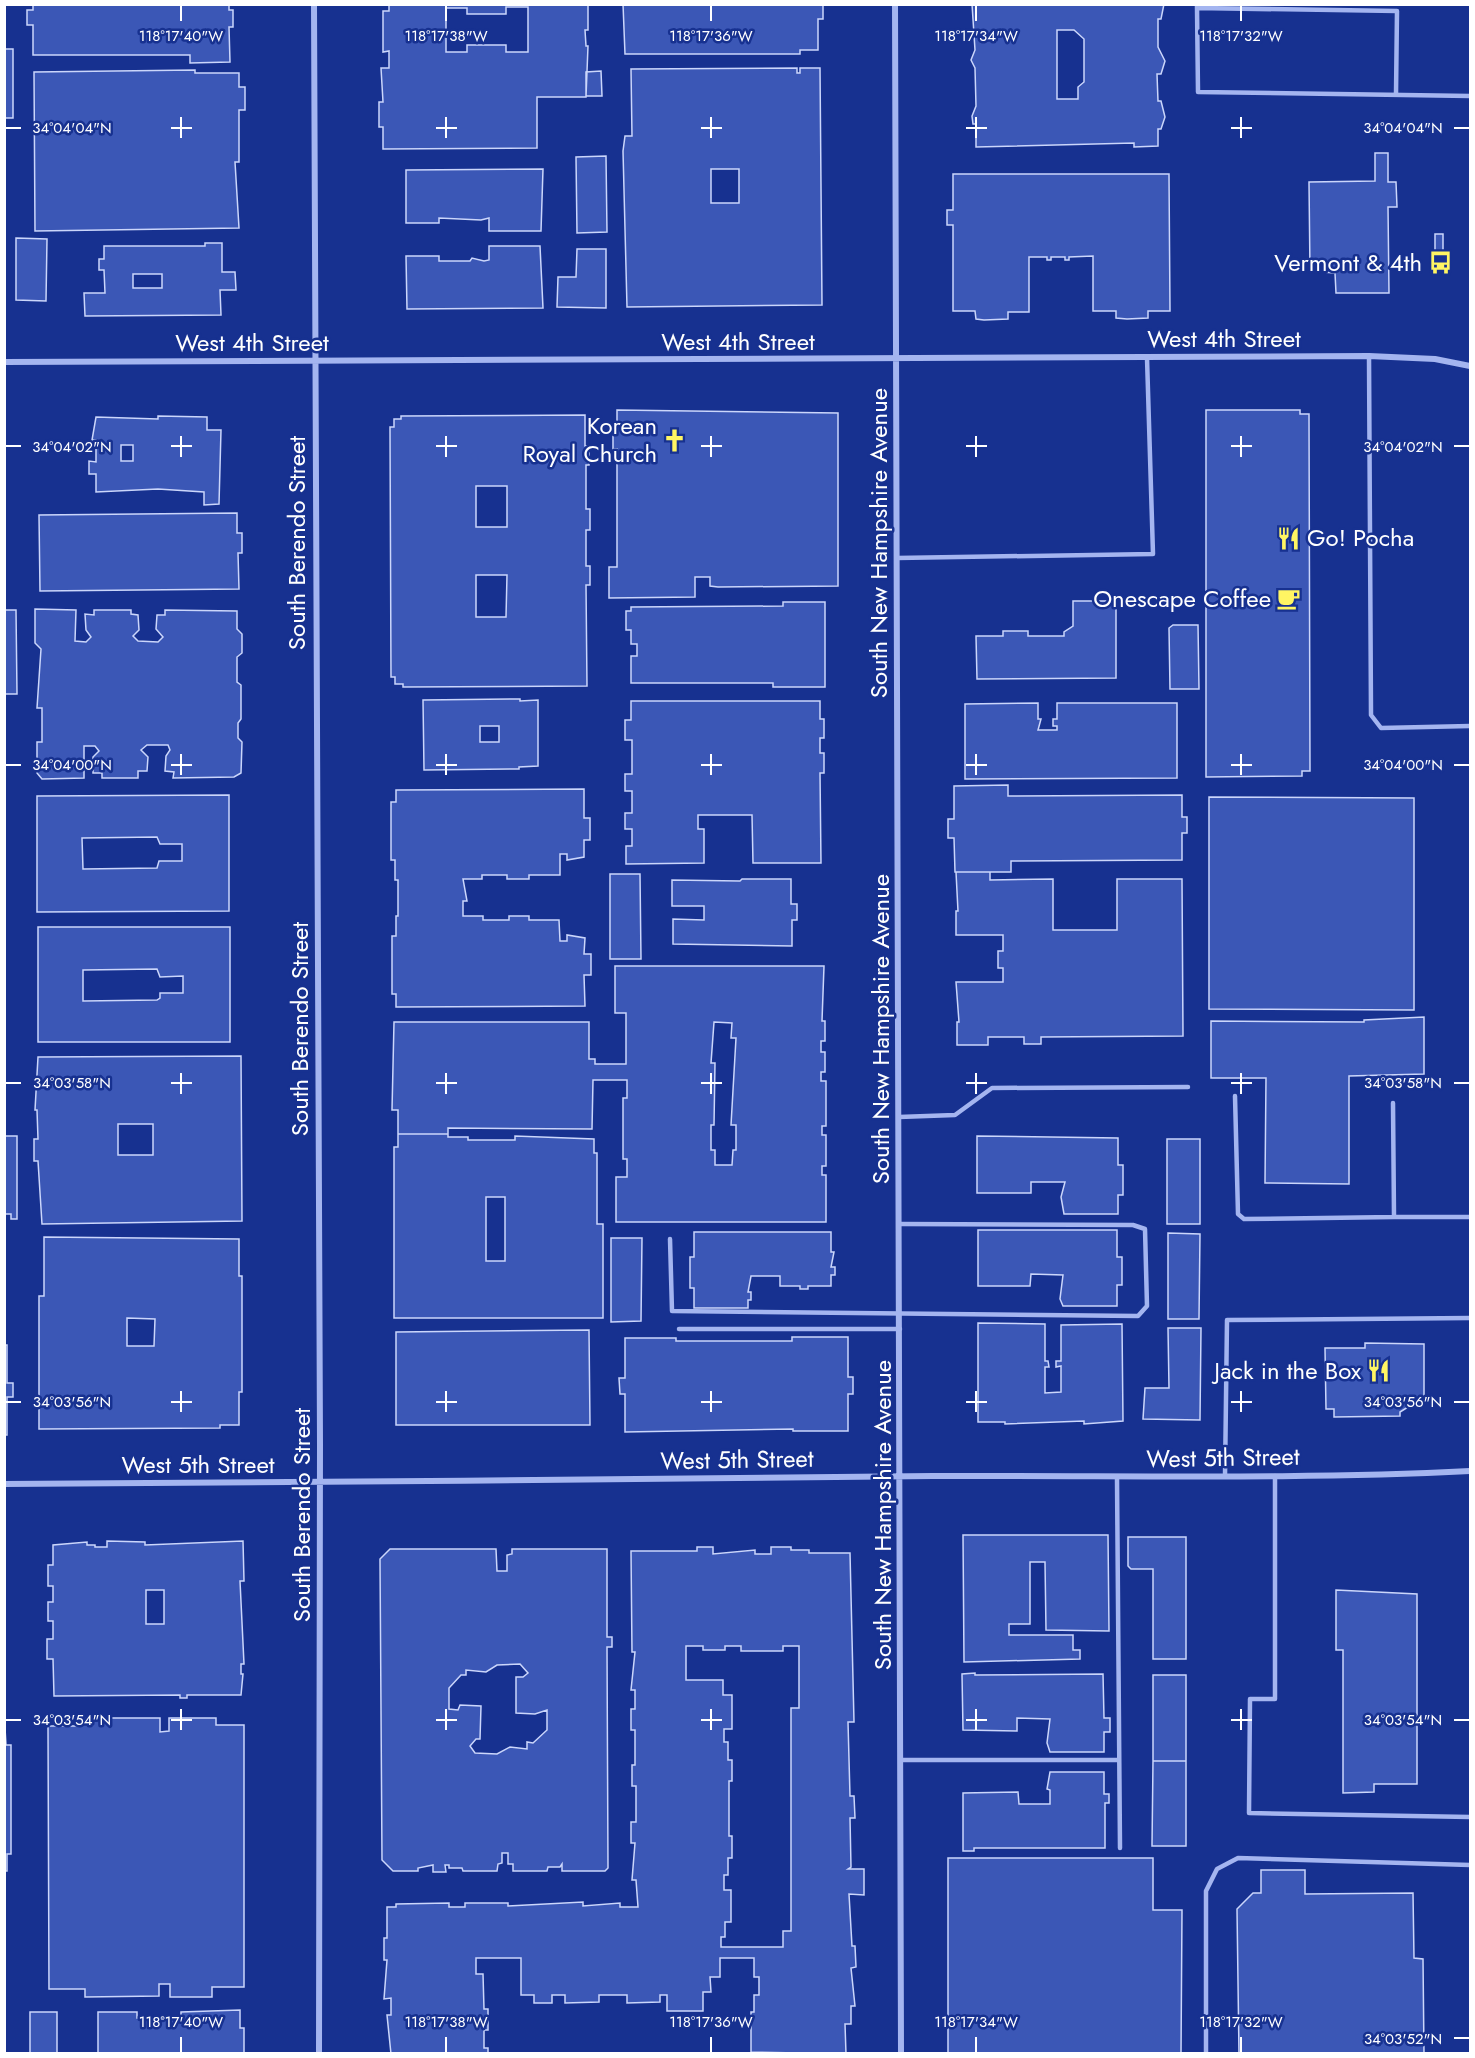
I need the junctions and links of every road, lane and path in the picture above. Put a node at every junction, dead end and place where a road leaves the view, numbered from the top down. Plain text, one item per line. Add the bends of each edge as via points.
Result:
1 (314, 4) edge
2 (895, 4) edge
3 (1391, 4) edge
4 (1197, 6) edge
5 (1397, 11) junction
6 (1396, 94) junction
7 (1470, 96) edge
8 (1369, 356) junction
9 (1147, 358) junction
10 (896, 359) junction
11 (315, 360) junction
12 (4, 362) edge
13 (1470, 366) edge
14 (897, 558) junction
15 (1470, 726) edge
16 (1188, 1087) dead end
17 (1235, 1096) dead end
18 (1393, 1103) dead end
19 (899, 1117) junction
20 (1394, 1217) junction
21 (1470, 1217) edge
22 (900, 1224) junction
23 (670, 1239) dead end
24 (900, 1312) junction
25 (1470, 1318) edge
26 (679, 1329) dead end
27 (900, 1329) junction
28 (1470, 1471) edge
29 (1225, 1476) junction
30 (1275, 1476) junction
31 (900, 1477) junction
32 (1117, 1478) junction
33 (320, 1483) junction
34 (4, 1484) edge
35 (902, 1760) junction
36 (1118, 1760) junction
37 (1470, 1816) edge
38 (1120, 1848) dead end
39 (1470, 1865) edge
40 (319, 2054) edge
41 (901, 2054) edge
42 (1206, 2054) edge

1 - 11 street, South Berendo Street
2 - 10 street, South New Hampshire Avenue
3 - 5 lane
4 - 5 lane
4 - 6 lane via 1198,92
5 - 6 lane
6 - 7 lane
8 - 9 street, West 4th Street
8 - 13 street, West 4th Street via 1434,359
8 - 15 lane via 1371,715 1381,728
9 - 10 street, West 4th Street
9 - 14 lane via 1153,554
10 - 11 street, West 4th Street
10 - 14 street, South New Hampshire Avenue
11 - 12 street, West 4th Street
11 - 33 street, South Berendo Street
14 - 19 street, South New Hampshire Avenue
16 - 19 lane via 992,1088 955,1115
17 - 20 lane via 1238,1214 1244,1219
18 - 20 lane
19 - 22 street, South New Hampshire Avenue
20 - 21 lane
22 - 24 street, South New Hampshire Avenue
22 - 24 lane via 1133,1225 1145,1229 1147,1306 1138,1316 949,1316
23 - 24 lane via 672,1311
24 - 27 street, South New Hampshire Avenue
25 - 29 lane via 1227,1320
26 - 27 lane
27 - 31 street, South New Hampshire Avenue
28 - 30 street, West 5th Street
29 - 30 street, West 5th Street
29 - 32 street, West 5th Street
30 - 37 lane via 1275,1699 1250,1699 1250,1813
31 - 32 street, West 5th Street
31 - 33 street, West 5th Street
31 - 35 street, South New Hampshire Avenue
32 - 36 lane
33 - 34 street, West 5th Street
33 - 40 street, South Berendo Street
35 - 36 lane
35 - 41 street, South New Hampshire Avenue
36 - 38 lane
39 - 42 lane via 1238,1858 1217,1869 1206,1891

